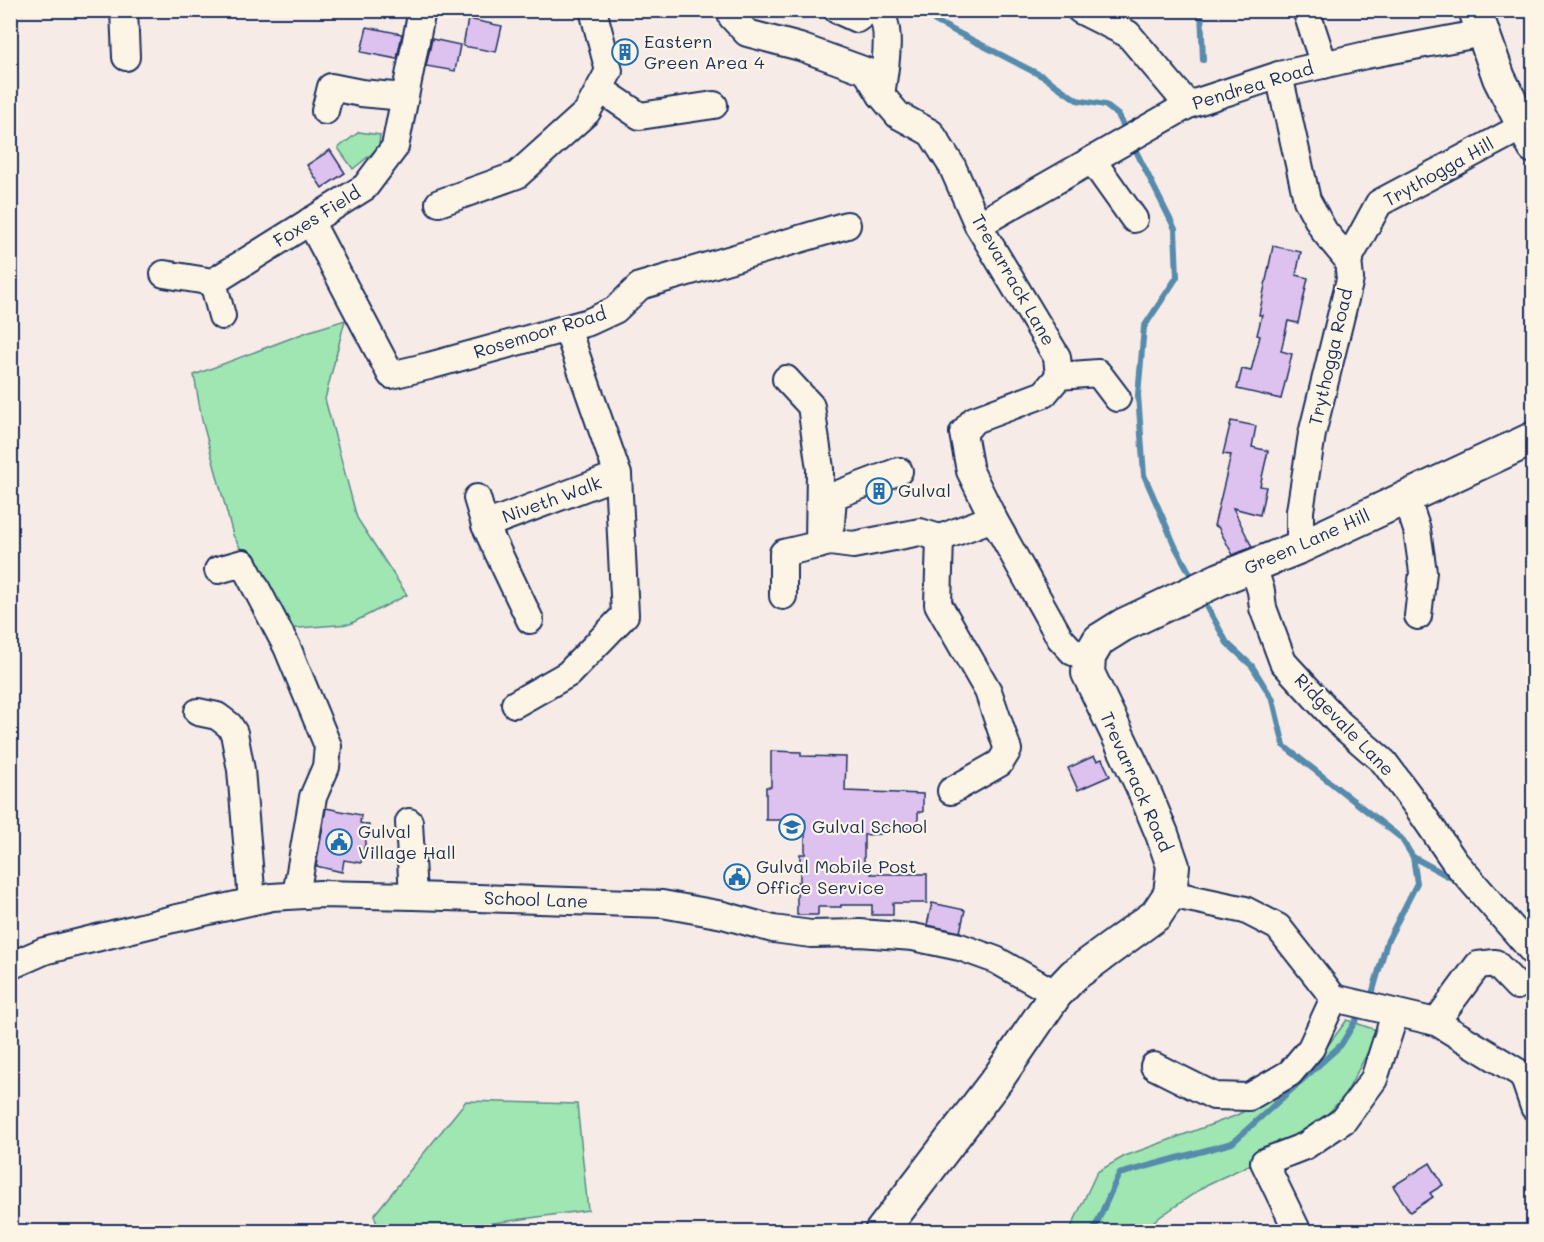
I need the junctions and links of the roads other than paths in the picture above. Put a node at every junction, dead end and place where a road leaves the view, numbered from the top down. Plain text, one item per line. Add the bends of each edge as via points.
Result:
1 (124, 10) edge
2 (422, 10) edge
3 (593, 10) edge
4 (732, 10) edge
5 (837, 10) edge
6 (869, 10) edge
7 (878, 10) edge
8 (1080, 10) edge
9 (1306, 10) edge
10 (1479, 22) edge
11 (126, 57) dead end
12 (1324, 65) junction
13 (1280, 75) junction
14 (600, 89) junction
15 (881, 95) junction
16 (404, 97) junction
17 (714, 105) dead end
18 (1188, 105) junction
19 (325, 111) dead end
20 (1526, 123) edge
21 (1092, 160) junction
22 (439, 203) dead end
23 (1134, 219) dead end
24 (310, 221) junction
25 (847, 225) dead end
26 (978, 225) junction
27 (1348, 260) junction
28 (164, 274) dead end
29 (213, 282) junction
30 (222, 316) dead end
31 (567, 329) junction
32 (1059, 375) junction
33 (786, 379) dead end
34 (1117, 398) dead end
35 (1533, 438) edge
36 (899, 471) dead end
37 (618, 475) junction
38 (1406, 497) junction
39 (477, 498) dead end
40 (993, 518) junction
41 (485, 525) junction
42 (940, 538) junction
43 (824, 544) junction
44 (1300, 547) junction
45 (1253, 566) junction
46 (218, 570) dead end
47 (783, 596) dead end
48 (1418, 616) dead end
49 (530, 620) dead end
50 (1089, 657) junction
51 (515, 704) dead end
52 (198, 712) dead end
53 (951, 791) dead end
54 (409, 822) dead end
55 (1170, 894) junction
56 (296, 895) junction
57 (414, 896) junction
58 (252, 901) junction
59 (1533, 953) edge
60 (10, 966) edge
61 (1517, 986) dead end
62 (1056, 994) junction
63 (1339, 1000) junction
64 (1385, 1011) junction
65 (1436, 1022) junction
66 (1154, 1066) dead end
67 (1528, 1075) edge
68 (1533, 1107) edge
69 (1296, 1228) dead end
70 (880, 1232) edge

1 - 11 street
2 - 16 street, Foxes Field
3 - 14 street via 609,71
4 - 15 street, Trevarrack Lane via 732,17 747,33 866,71
5 - 6 street via 857,19
7 - 15 street via 886,26
8 - 18 street via 1128,34
9 - 12 street
10 - 12 street, Pendrea Road
10 - 20 main road via 1499,78
12 - 13 street, Pendrea Road
13 - 18 street, Pendrea Road
13 - 27 street via 1307,200 1324,231
14 - 17 street via 640,116
14 - 22 street via 587,112 517,175
15 - 26 street, Trevarrack Lane via 898,114 931,133 952,166
16 - 19 street via 331,87
16 - 24 street, Foxes Field via 395,147 365,187
18 - 21 street, Pendrea Road
20 - 27 street, Trythogga Hill via 1379,203
21 - 23 street
21 - 26 street, Pendrea Road
24 - 29 street, Foxes Field
24 - 31 street, Rosemoor Road via 391,375
25 - 31 street, Rosemoor Road via 640,286 615,310
26 - 32 street, Trevarrack Lane via 1058,357
27 - 44 street, Trythogga Road via 1350,279 1312,434 1300,511
28 - 29 street
29 - 30 street
31 - 37 street
32 - 34 street via 1098,373
32 - 40 street via 1044,394 974,420 963,433 970,471
33 - 43 street via 811,406 820,469
35 - 38 main road, Green Lane Hill
36 - 43 street via 833,496
37 - 41 street, Niveth Walk
37 - 51 street via 625,615 568,674
38 - 44 main road, Green Lane Hill
38 - 48 street via 1418,530 1423,572
39 - 41 street, Niveth Walk
40 - 42 street
40 - 50 street via 1060,638 1073,652
41 - 49 street, Niveth Walk
42 - 43 street via 920,532 853,545
42 - 53 street via 938,604 988,691 1008,750 1000,763
43 - 47 street via 783,553
44 - 45 main road, Green Lane Hill
45 - 50 main road, Green Lane Hill via 1123,625 1099,640
45 - 59 street, Ridgevale Lane via 1283,662 1339,723 1384,762 1455,862
46 - 56 street via 243,563 287,647 328,746 326,767 313,797
50 - 55 main road, Trevarrack Road via 1088,673 1142,786 1173,866
52 - 58 street via 217,716 234,733 241,770
54 - 57 street
55 - 62 main road via 1156,915 1074,975
55 - 63 street via 1245,910 1278,927
56 - 57 street, School Lane
56 - 58 street, School Lane
57 - 62 street, School Lane via 662,904 811,934 914,937 996,960
58 - 60 street, School Lane via 44,951
61 - 65 street via 1495,963 1478,965
62 - 70 main road via 999,1077
63 - 64 street
63 - 66 street via 1311,1048 1290,1074 1249,1097 1214,1096
64 - 65 street
64 - 69 street via 1374,1079 1344,1120 1305,1146 1264,1162
65 - 67 street
67 - 68 street

